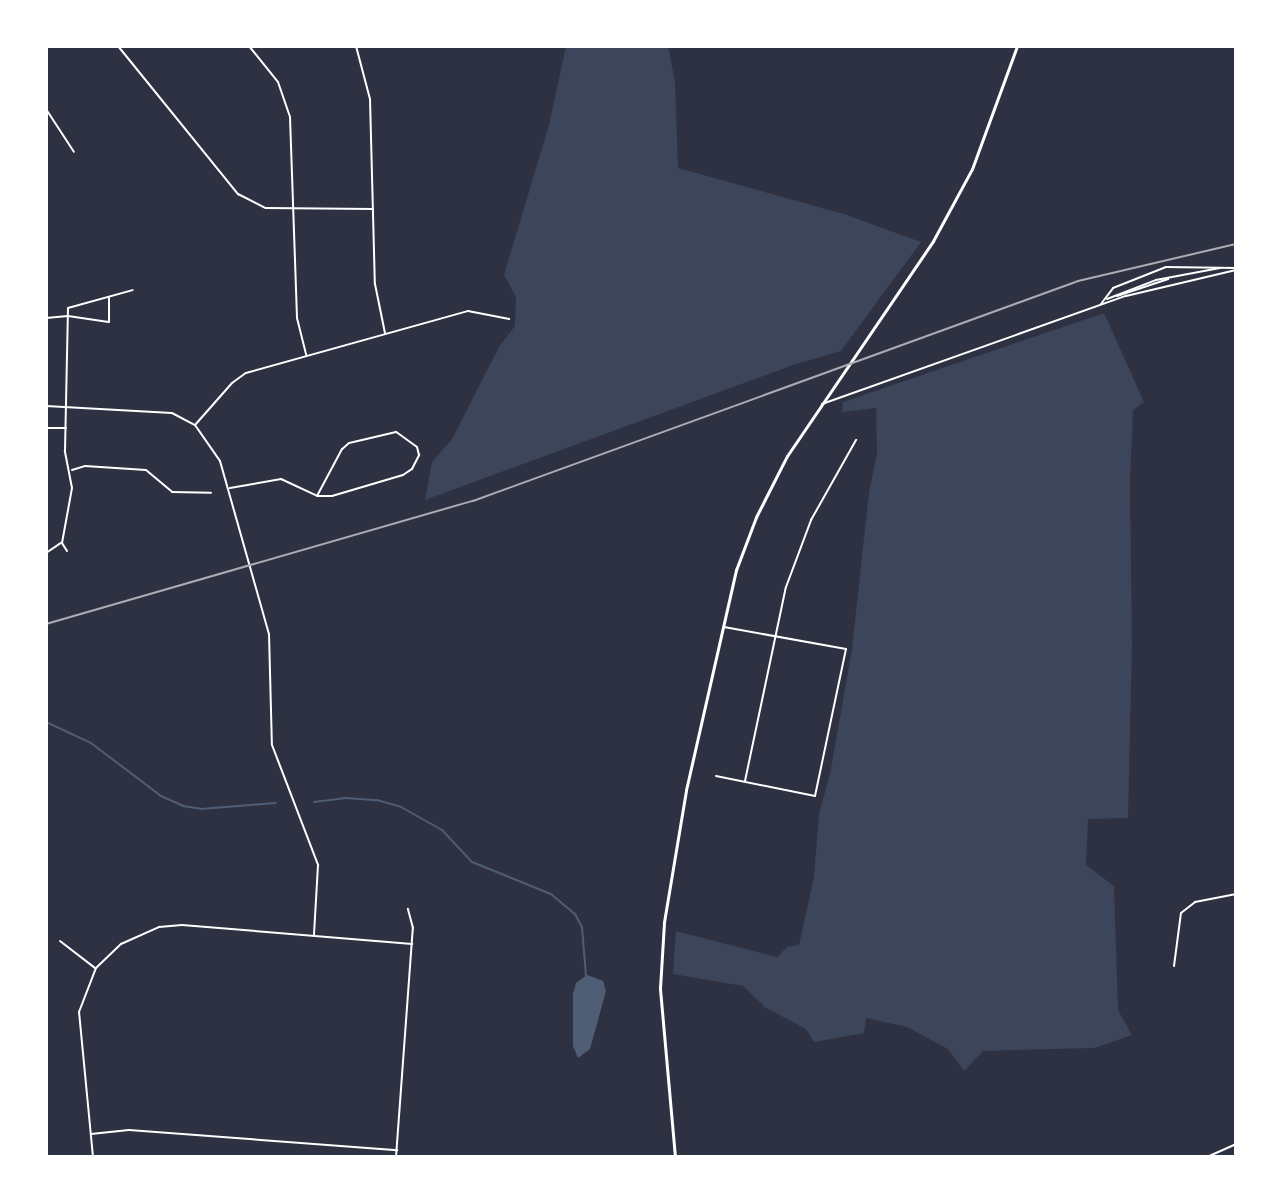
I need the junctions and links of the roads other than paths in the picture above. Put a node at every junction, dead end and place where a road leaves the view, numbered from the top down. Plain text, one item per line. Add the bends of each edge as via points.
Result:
1 (118, 46) edge
2 (249, 46) edge
3 (356, 46) edge
4 (1017, 46) edge
5 (46, 109) edge
6 (74, 152) dead end
7 (373, 209) junction
8 (295, 210) junction
9 (1225, 268) junction
10 (1236, 269) edge
11 (133, 290) dead end
12 (109, 297) junction
13 (1104, 300) junction
14 (1100, 305) junction
15 (68, 316) junction
16 (46, 318) edge
17 (509, 319) dead end
18 (385, 334) junction
19 (307, 357) junction
20 (821, 405) junction
21 (46, 406) edge
22 (69, 407) junction
23 (195, 425) junction
24 (46, 428) edge
25 (67, 428) junction
26 (856, 440) dead end
27 (70, 470) junction
28 (229, 488) junction
29 (211, 493) dead end
30 (317, 496) junction
31 (62, 543) junction
32 (67, 551) dead end
33 (46, 553) edge
34 (723, 627) junction
35 (775, 636) junction
36 (716, 776) dead end
37 (745, 782) junction
38 (1236, 894) edge
39 (408, 909) dead end
40 (314, 935) junction
41 (60, 941) dead end
42 (412, 944) junction
43 (1174, 966) dead end
44 (96, 968) junction
45 (90, 1134) junction
46 (1236, 1144) edge
47 (397, 1150) junction
48 (93, 1157) edge
49 (396, 1157) edge
50 (675, 1157) edge
51 (1207, 1157) edge

1 - 8 street via 238,194 266,208
2 - 8 street via 278,82 290,117
3 - 7 street via 370,99
4 - 20 main road via 972,169 933,241
5 - 6 street
7 - 8 street
7 - 18 street via 375,284
8 - 19 street via 297,318
9 - 10 street
9 - 13 street via 1156,280
9 - 13 street via 1166,267 1113,288
10 - 14 street
11 - 12 street
12 - 15 street via 68,308
12 - 15 street via 109,322
13 - 14 street
14 - 20 street
15 - 16 street
15 - 22 street
17 - 18 street via 468,311
18 - 19 street
19 - 23 street via 246,373
20 - 34 main road via 756,517
21 - 22 street
22 - 23 street via 153,410
22 - 25 street
23 - 28 street via 216,452
24 - 25 street
25 - 27 street
26 - 35 street via 811,520 786,587
27 - 29 street via 146,470 172,492
27 - 31 street
28 - 30 street via 281,479
28 - 40 street via 269,634 272,745 318,865
30 - 30 street via 403,475 412,469 417,447 396,432 349,443
31 - 32 street
31 - 33 street
34 - 35 street
34 - 50 main road via 686,790 664,922 660,988
35 - 37 street
35 - 37 street via 846,649 815,796
36 - 37 street
38 - 43 street via 1195,902 1181,913
39 - 42 street
40 - 42 street
40 - 44 street via 159,927 121,944
41 - 44 street
42 - 47 street
44 - 45 street via 79,1012
45 - 47 street via 129,1130
45 - 48 street
46 - 51 street
47 - 49 street

